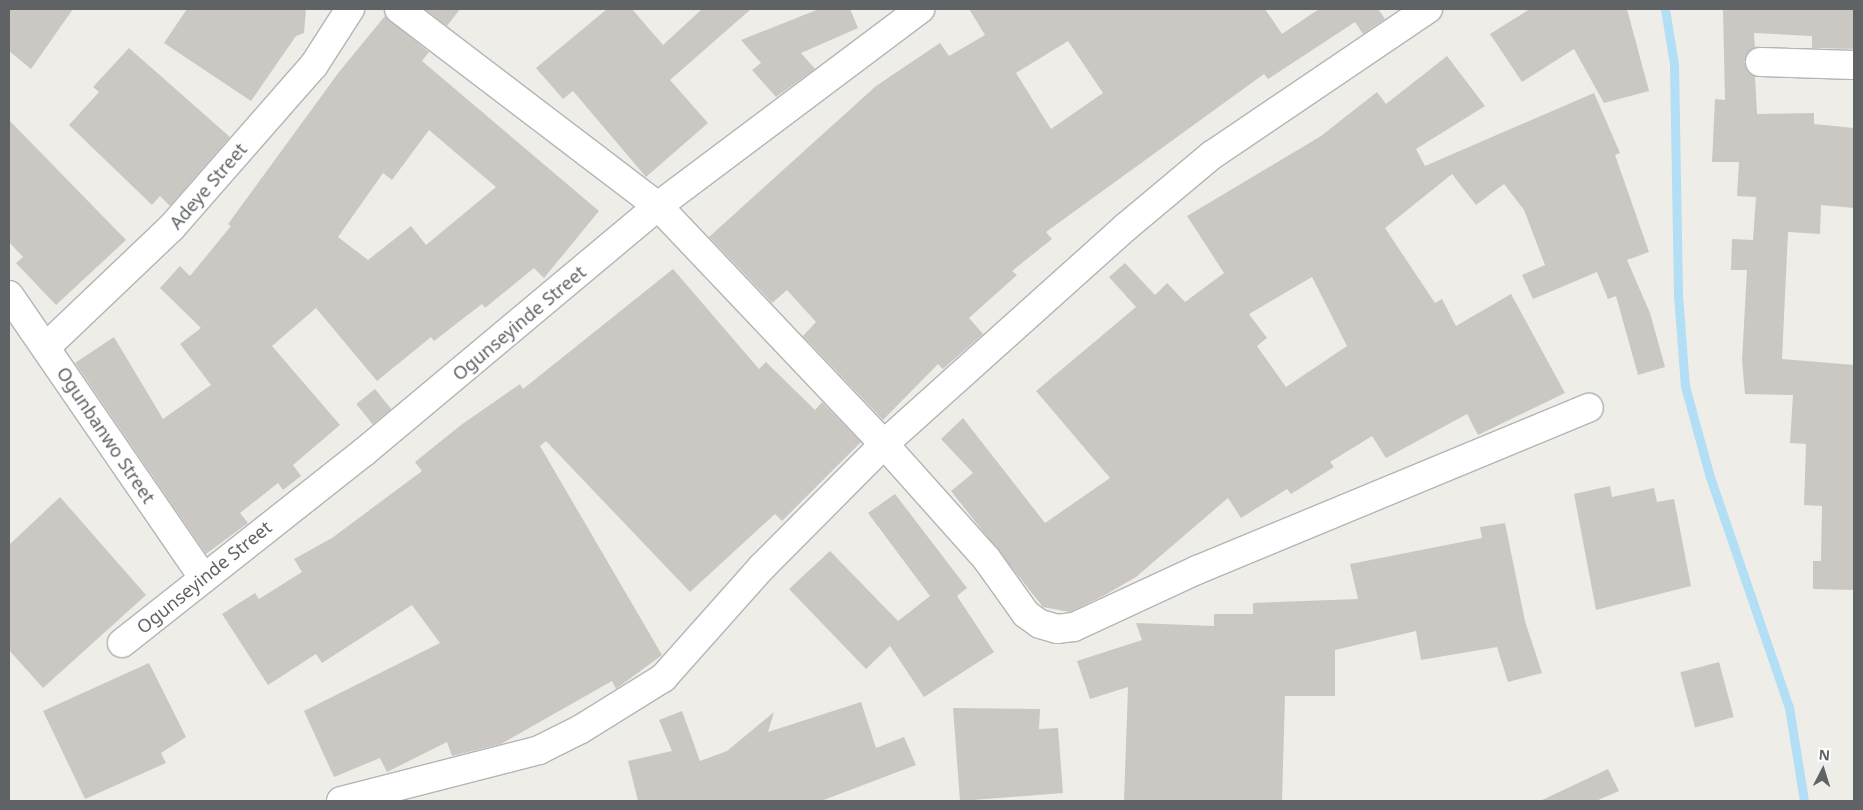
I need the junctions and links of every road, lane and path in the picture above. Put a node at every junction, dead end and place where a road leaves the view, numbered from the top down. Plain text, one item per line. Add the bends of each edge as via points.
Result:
1 (350, 9) edge
2 (399, 9) edge
3 (920, 9) edge
4 (1428, 9) edge
5 (1760, 62) dead end
6 (1854, 65) edge
7 (658, 206) junction
8 (9, 295) edge
9 (46, 347) junction
10 (1589, 408) dead end
11 (884, 444) junction
12 (202, 576) junction
13 (122, 643) dead end
14 (341, 801) edge

1 - 9 street, Adeye Street via 314,65 172,227
2 - 7 street
3 - 7 street, Ogunseyinde Street
4 - 11 street via 1212,155
5 - 6 street
7 - 11 street
7 - 12 street, Ogunseyinde Street via 364,452
8 - 9 street, Ogunbanwo Street
9 - 12 street, Ogunbanwo Street
10 - 11 street via 1197,570 1074,627 1056,629 1026,614 986,558
11 - 14 street via 762,567 663,678 627,702 539,750
12 - 13 street, Ogunseyinde Street

